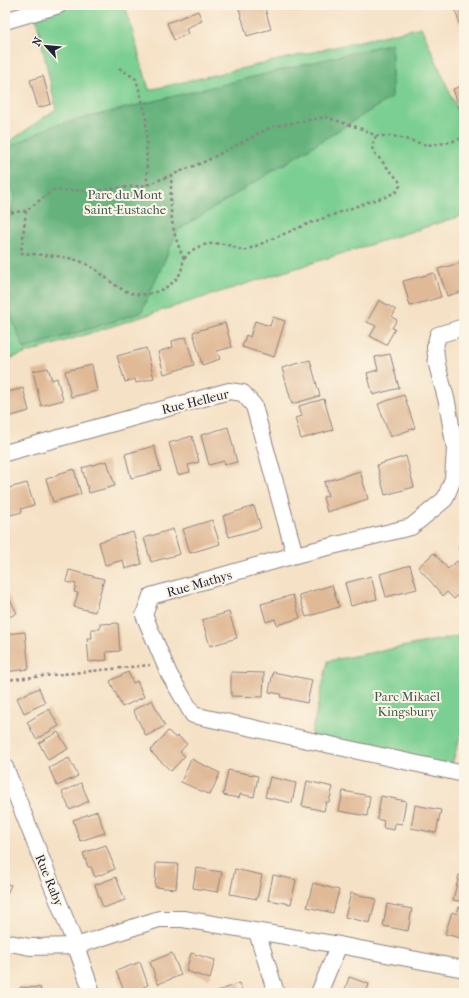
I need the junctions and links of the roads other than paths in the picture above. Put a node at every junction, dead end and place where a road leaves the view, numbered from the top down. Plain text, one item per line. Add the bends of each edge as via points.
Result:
1 (59, 5) edge
2 (5, 21) edge
3 (464, 327) edge
4 (5, 453) edge
5 (295, 555) junction
6 (5, 767) edge
7 (464, 774) edge
8 (257, 932) junction
9 (5, 942) edge
10 (339, 945) junction
11 (76, 946) junction
12 (464, 969) edge
13 (92, 993) edge
14 (276, 993) edge
15 (319, 993) edge

1 - 2 street
3 - 5 street, Rue Mathys via 438,335 435,347 455,449 453,479 445,499 411,527
4 - 5 street, Rue Helleur via 229,390 243,393 254,406
5 - 7 street, Rue Mathys via 151,596 144,615 169,674 193,715
6 - 11 street, Rue Raby
8 - 10 street
8 - 11 street via 183,919 160,919
8 - 14 street
9 - 11 street via 30,947
10 - 12 street
10 - 15 street
11 - 13 street, Rue Raby

